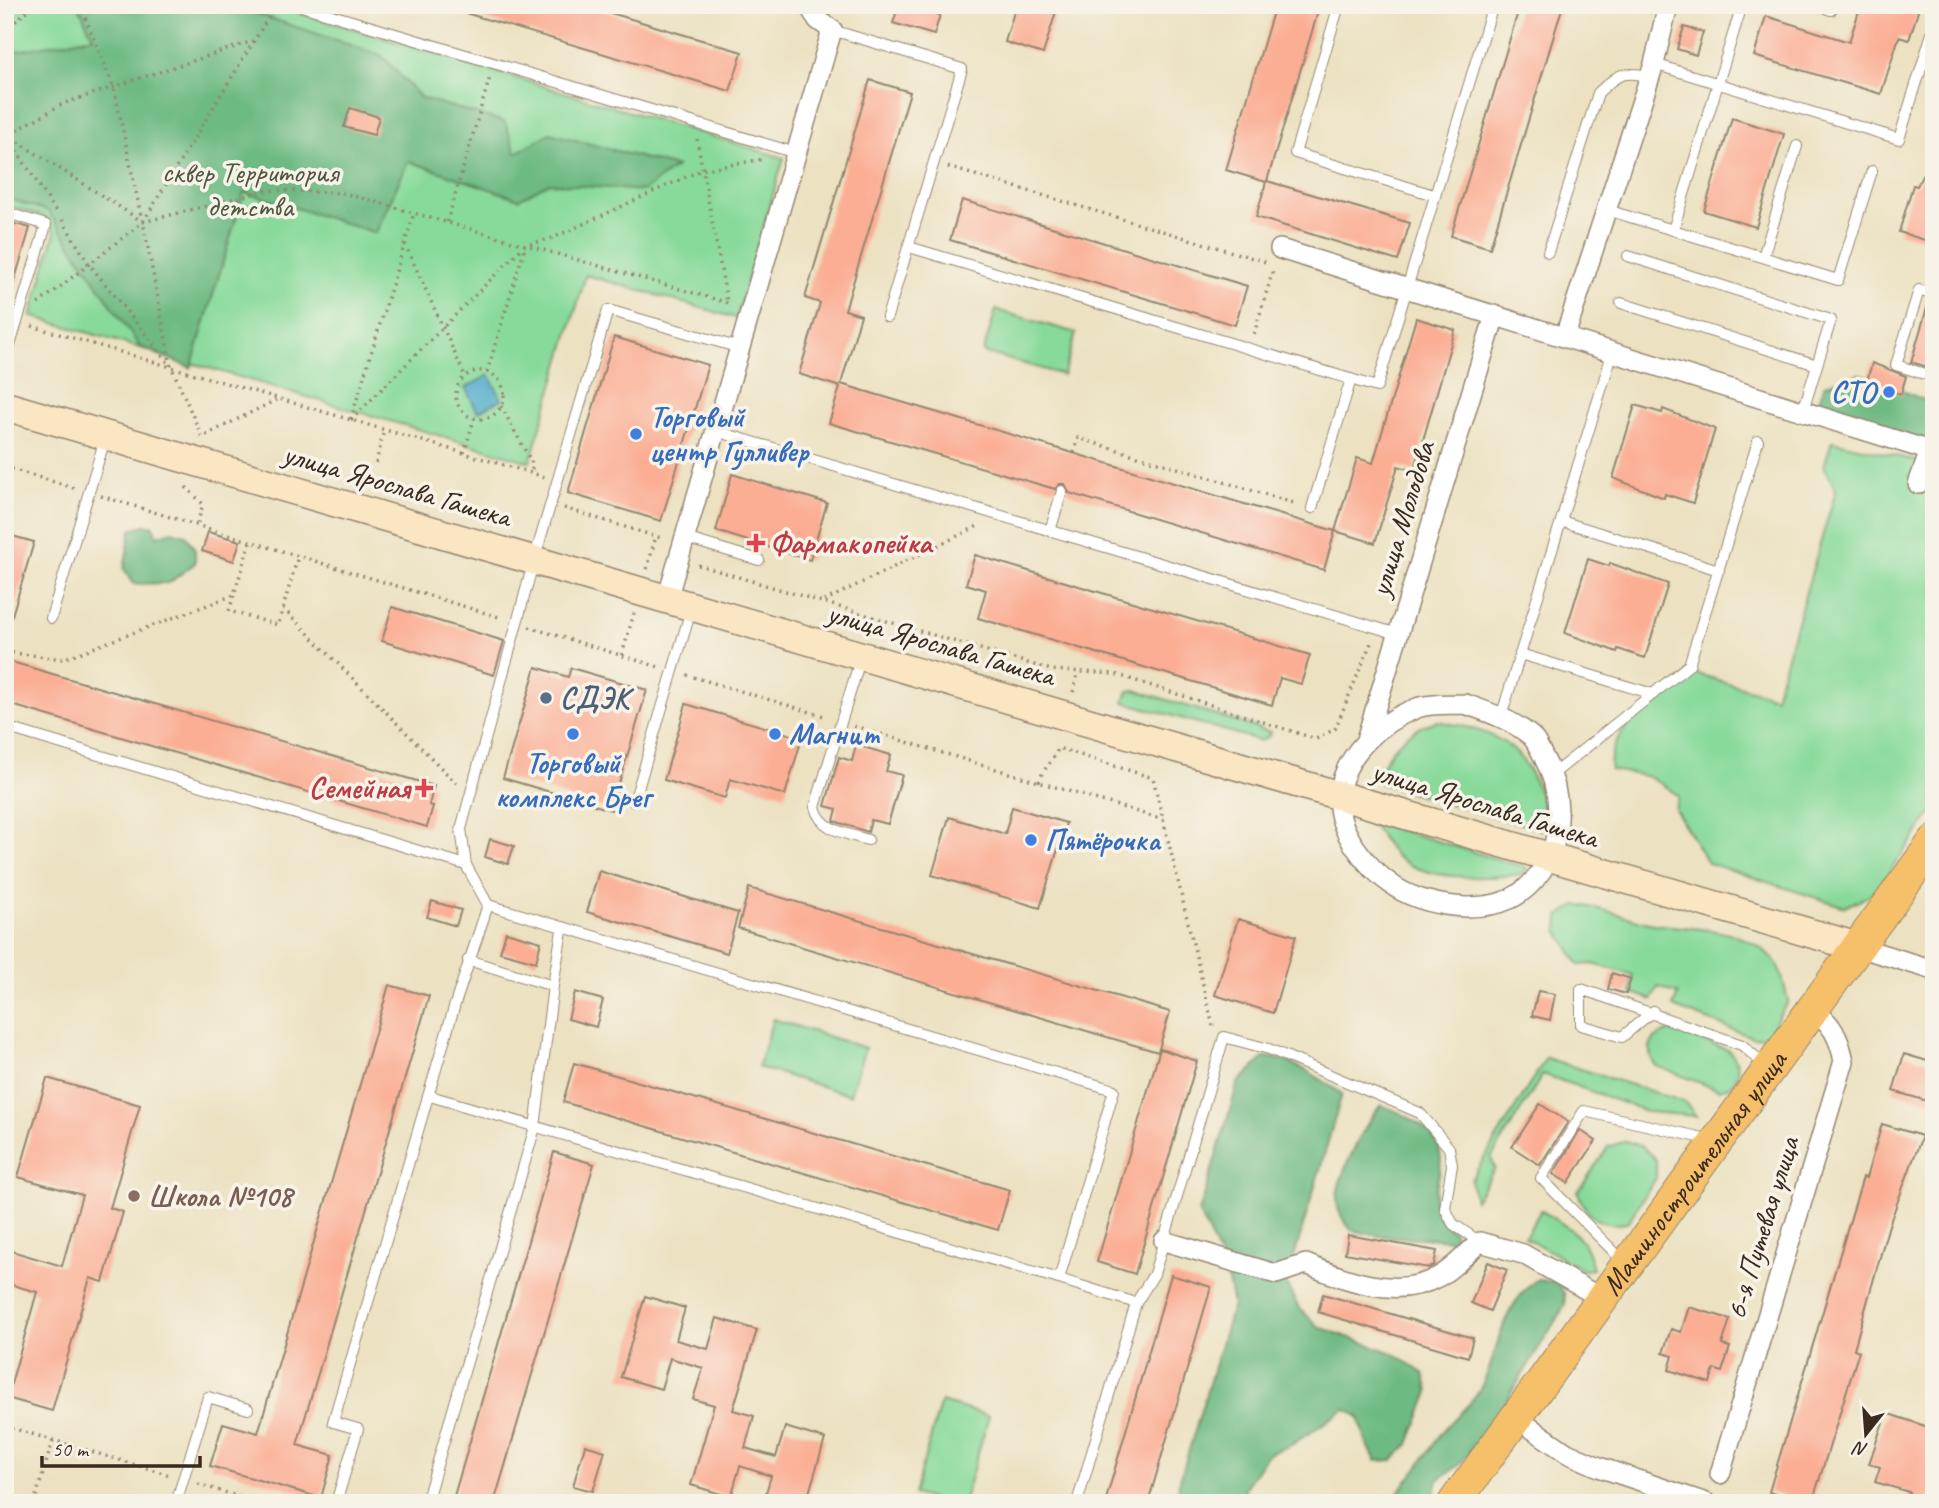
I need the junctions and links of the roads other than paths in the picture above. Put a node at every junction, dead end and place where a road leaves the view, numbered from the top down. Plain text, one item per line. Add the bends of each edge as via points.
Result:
1 (298, 5) edge
2 (808, 5) edge
3 (1339, 5) edge
4 (1493, 5) edge
5 (1668, 5) edge
6 (1742, 5) edge
7 (1817, 5) edge
8 (1833, 5) edge
9 (1934, 27) edge
10 (832, 30) junction
11 (1652, 70) junction
12 (1718, 84) junction
13 (1797, 146) dead end
14 (796, 153) junction
15 (1872, 171) dead end
16 (1434, 195) junction
17 (1607, 209) junction
18 (5, 212) edge
19 (1673, 230) junction
20 (909, 247) junction
21 (1280, 249) dead end
22 (1548, 252) dead end
23 (1628, 256) dead end
24 (1763, 257) junction
25 (1406, 288) junction
26 (1934, 295) edge
27 (1621, 303) dead end
28 (1495, 315) junction
29 (887, 317) dead end
30 (1565, 336) junction
31 (740, 348) junction
32 (1613, 351) junction
33 (5, 362) edge
34 (1817, 365) junction
35 (1934, 377) edge
36 (1351, 379) junction
37 (5, 406) edge
38 (1802, 411) junction
39 (716, 431) junction
40 (106, 435) junction
41 (1758, 441) dead end
42 (1932, 451) edge
43 (1918, 484) dead end
44 (1062, 491) dead end
45 (1312, 508) road end
46 (1561, 521) junction
47 (1051, 530) junction
48 (682, 547) junction
49 (534, 560) junction
50 (759, 560) dead end
51 (1718, 570) junction
52 (679, 602) junction
53 (51, 618) dead end
54 (1398, 634) junction
55 (1520, 654) junction
56 (862, 656) junction
57 (1653, 694) junction
58 (1501, 717) junction
59 (5, 727) edge
60 (1366, 740) junction
61 (1553, 774) junction
62 (1339, 795) junction
63 (634, 802) dead end
64 (868, 840) dead end
65 (1934, 842) edge
66 (1549, 858) junction
67 (466, 865) junction
68 (488, 905) junction
69 (562, 930) junction
70 (1858, 947) junction
71 (468, 960) junction
72 (1934, 970) edge
73 (553, 986) junction
74 (1812, 1009) junction
75 (1653, 1011) junction
76 (1767, 1068) junction
77 (430, 1096) junction
78 (536, 1127) junction
79 (1716, 1141) junction
80 (1164, 1241) junction
81 (1480, 1242) junction
82 (1625, 1264) junction
83 (1059, 1279) junction
84 (1601, 1298) junction
85 (1136, 1303) junction
86 (248, 1409) dead end
87 (1515, 1417) junction
88 (1720, 1474) dead end
89 (176, 1503) edge
90 (336, 1503) edge
91 (426, 1503) edge
92 (1077, 1503) edge
93 (1454, 1503) edge
94 (1706, 1503) edge

1 - 14 lane
2 - 10 street
3 - 16 lane via 1295,153
4 - 16 lane
5 - 11 street
6 - 12 lane
7 - 8 lane via 1831,10
9 - 12 lane via 1899,139
10 - 14 street
10 - 20 lane via 962,69
11 - 12 lane
11 - 17 street
11 - 22 lane via 1613,78 1598,93
12 - 19 lane
13 - 24 lane
14 - 31 street
15 - 24 lane via 1838,280
16 - 25 lane
17 - 19 lane
17 - 30 street
18 - 33 lane via 46,225
19 - 24 lane
20 - 29 lane
20 - 36 lane
21 - 25 street
23 - 34 lane via 1831,320
25 - 28 street
25 - 36 lane via 1377,387
26 - 35 lane via 1919,290 1896,365
27 - 34 lane
28 - 30 street
28 - 54 street, улица Молодова
30 - 32 street
31 - 39 street
31 - 49 lane via 608,310
32 - 38 street
32 - 46 lane
34 - 38 lane
36 - 45 lane
37 - 40 main road, улица Ярослава Гашека
38 - 42 street
39 - 47 lane
39 - 48 street
40 - 49 main road, улица Ярослава Гашека
40 - 53 lane
41 - 51 lane
42 - 43 street
44 - 47 lane
46 - 51 lane
46 - 55 lane
47 - 54 lane
48 - 50 lane
48 - 52 street
49 - 52 main road, улица Ярослава Гашека
49 - 67 lane via 461,829
51 - 57 lane via 1689,665
52 - 56 main road, улица Ярослава Гашека
52 - 63 lane via 673,671
54 - 60 street, улица Молодова
55 - 57 lane
55 - 58 lane
56 - 62 main road, улица Ярослава Гашека
56 - 64 lane via 815,807 825,826
57 - 61 lane
58 - 60 street via 1465,704 1419,707
58 - 61 street via 1533,738
59 - 67 lane
60 - 62 street via 1356,752
61 - 66 street via 1559,817
62 - 66 main road, улица Ярослава Гашека
62 - 66 street via 1348,834 1363,857 1396,887 1444,906 1494,907 1530,888
65 - 70 main road, Машиностроительная улица
66 - 70 main road, улица Ярослава Гашека
67 - 68 lane
68 - 69 lane
68 - 71 lane
69 - 73 lane
69 - 83 lane via 1114,1090
70 - 72 street
70 - 74 main road, Машиностроительная улица
71 - 73 lane
71 - 77 lane
73 - 78 lane
74 - 76 main road, Машиностроительная улица
74 - 88 street, 6-я Путевая улица via 1828,1020 1844,1061
75 - 75 lane via 1581,989 1581,1025 1622,1037
75 - 76 lane via 1742,1045
76 - 79 main road, Машиностроительная улица
77 - 78 lane
77 - 90 lane via 333,1422 358,1429
78 - 83 lane
78 - 91 lane
79 - 82 main road, Машиностроительная улица
79 - 82 lane via 1584,1111 1541,1178
80 - 81 street via 1276,1274 1306,1264 1338,1277 1406,1287 1438,1277
80 - 81 lane via 1224,1037 1269,1049 1420,1113 1449,1148 1452,1165 1445,1208 1453,1224
80 - 85 lane via 1154,1274
81 - 84 street via 1523,1254
82 - 84 main road, Машиностроительная улица
83 - 85 lane
84 - 87 main road, Машиностроительная улица
85 - 92 lane
86 - 89 lane via 208,1397
87 - 93 main road, Машиностроительная улица
87 - 94 street via 1567,1453 1599,1468

